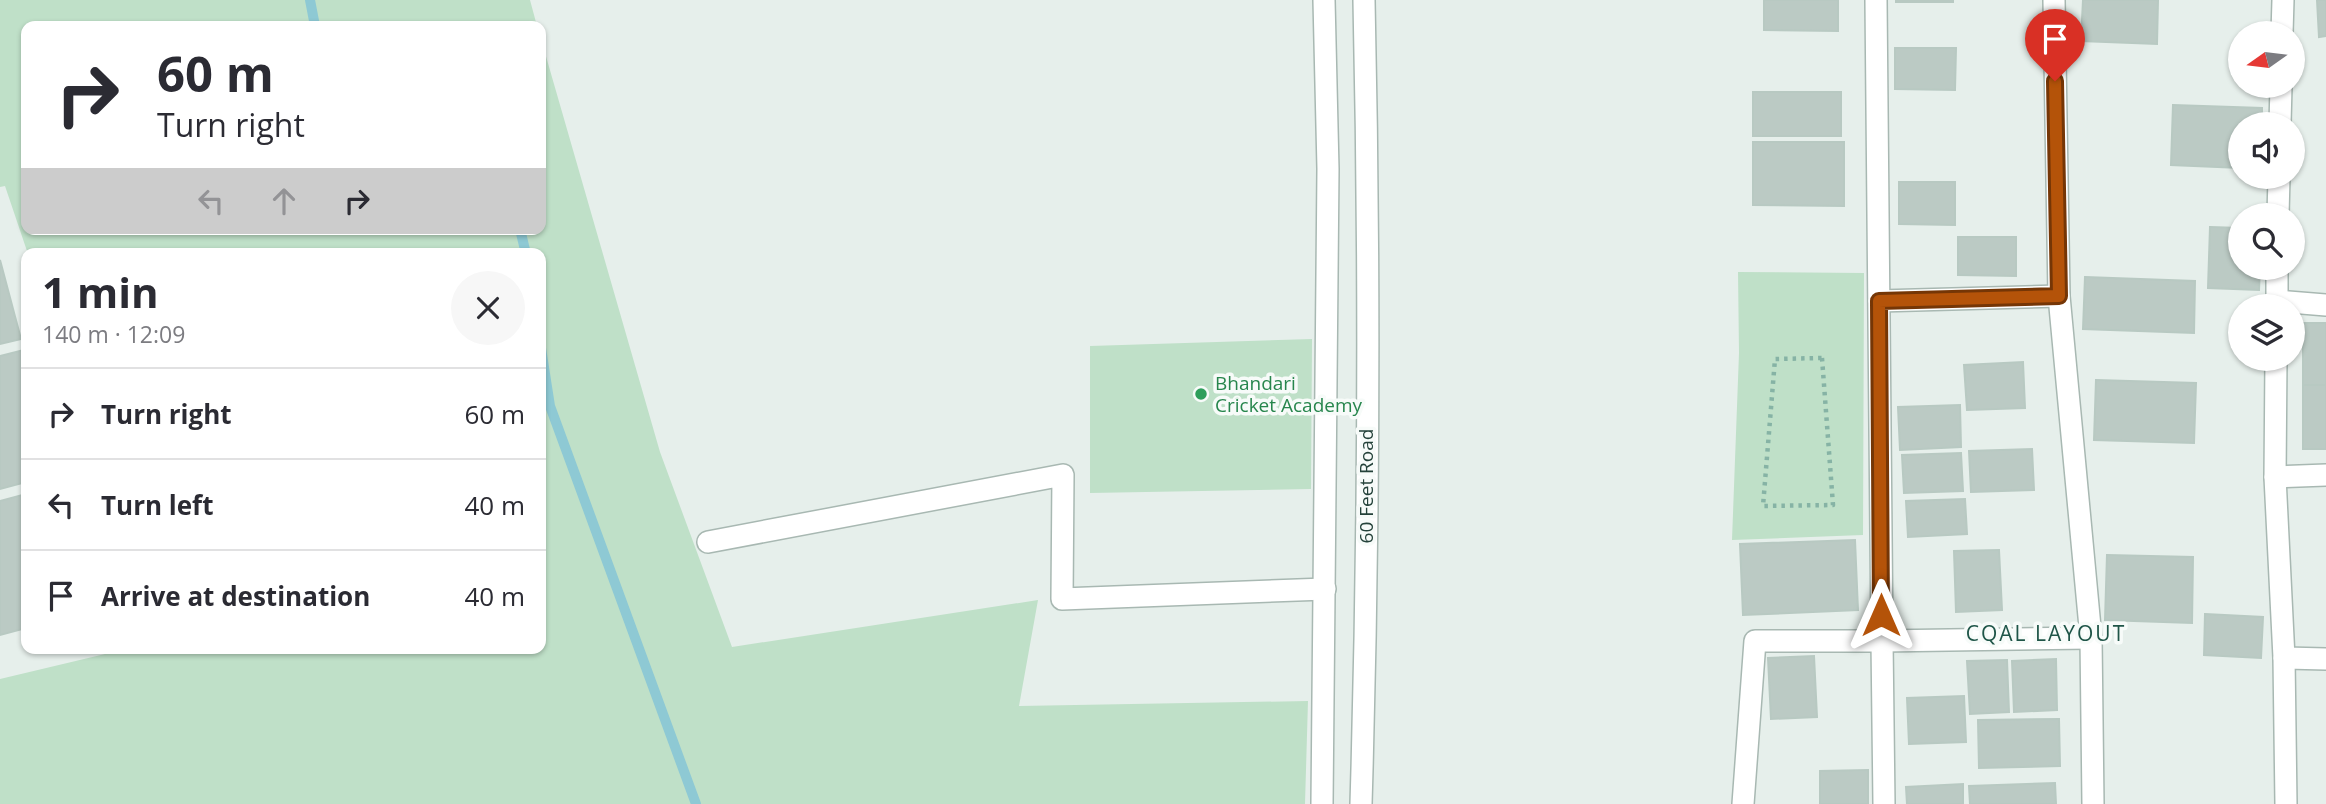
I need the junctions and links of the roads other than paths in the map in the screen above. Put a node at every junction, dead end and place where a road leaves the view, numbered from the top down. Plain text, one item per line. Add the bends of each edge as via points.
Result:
1 (1324, 0) edge
2 (1364, 0) edge
3 (1877, 0) edge
4 (2054, 0) edge
5 (2283, 0) edge
6 (2282, 21) edge
7 (2059, 296) junction
8 (1879, 301) junction
9 (2305, 305) edge
10 (2326, 305) edge
11 (2276, 371) edge
12 (2326, 475) edge
13 (2275, 477) junction
14 (708, 542) dead end
15 (1325, 589) junction
16 (2091, 638) junction
17 (1882, 641) junction
18 (2284, 658) junction
19 (2326, 659) edge
20 (1322, 804) edge
21 (1362, 804) edge
22 (1743, 804) edge
23 (1884, 804) edge
24 (2093, 804) edge
25 (2286, 804) edge

1 - 15 street, 60 Feet Road via 1328,169
2 - 21 street, 60 Feet Road via 1368,182
3 - 8 street
4 - 7 street
5 - 6 street
7 - 8 street
7 - 16 street
8 - 17 street
9 - 10 street
11 - 13 street
12 - 13 street
13 - 18 street
14 - 15 street via 1063,475 1062,598
15 - 20 street, 60 Feet Road
16 - 17 street
16 - 24 street
17 - 22 street via 1755,642
17 - 23 street
18 - 19 street
18 - 25 street

